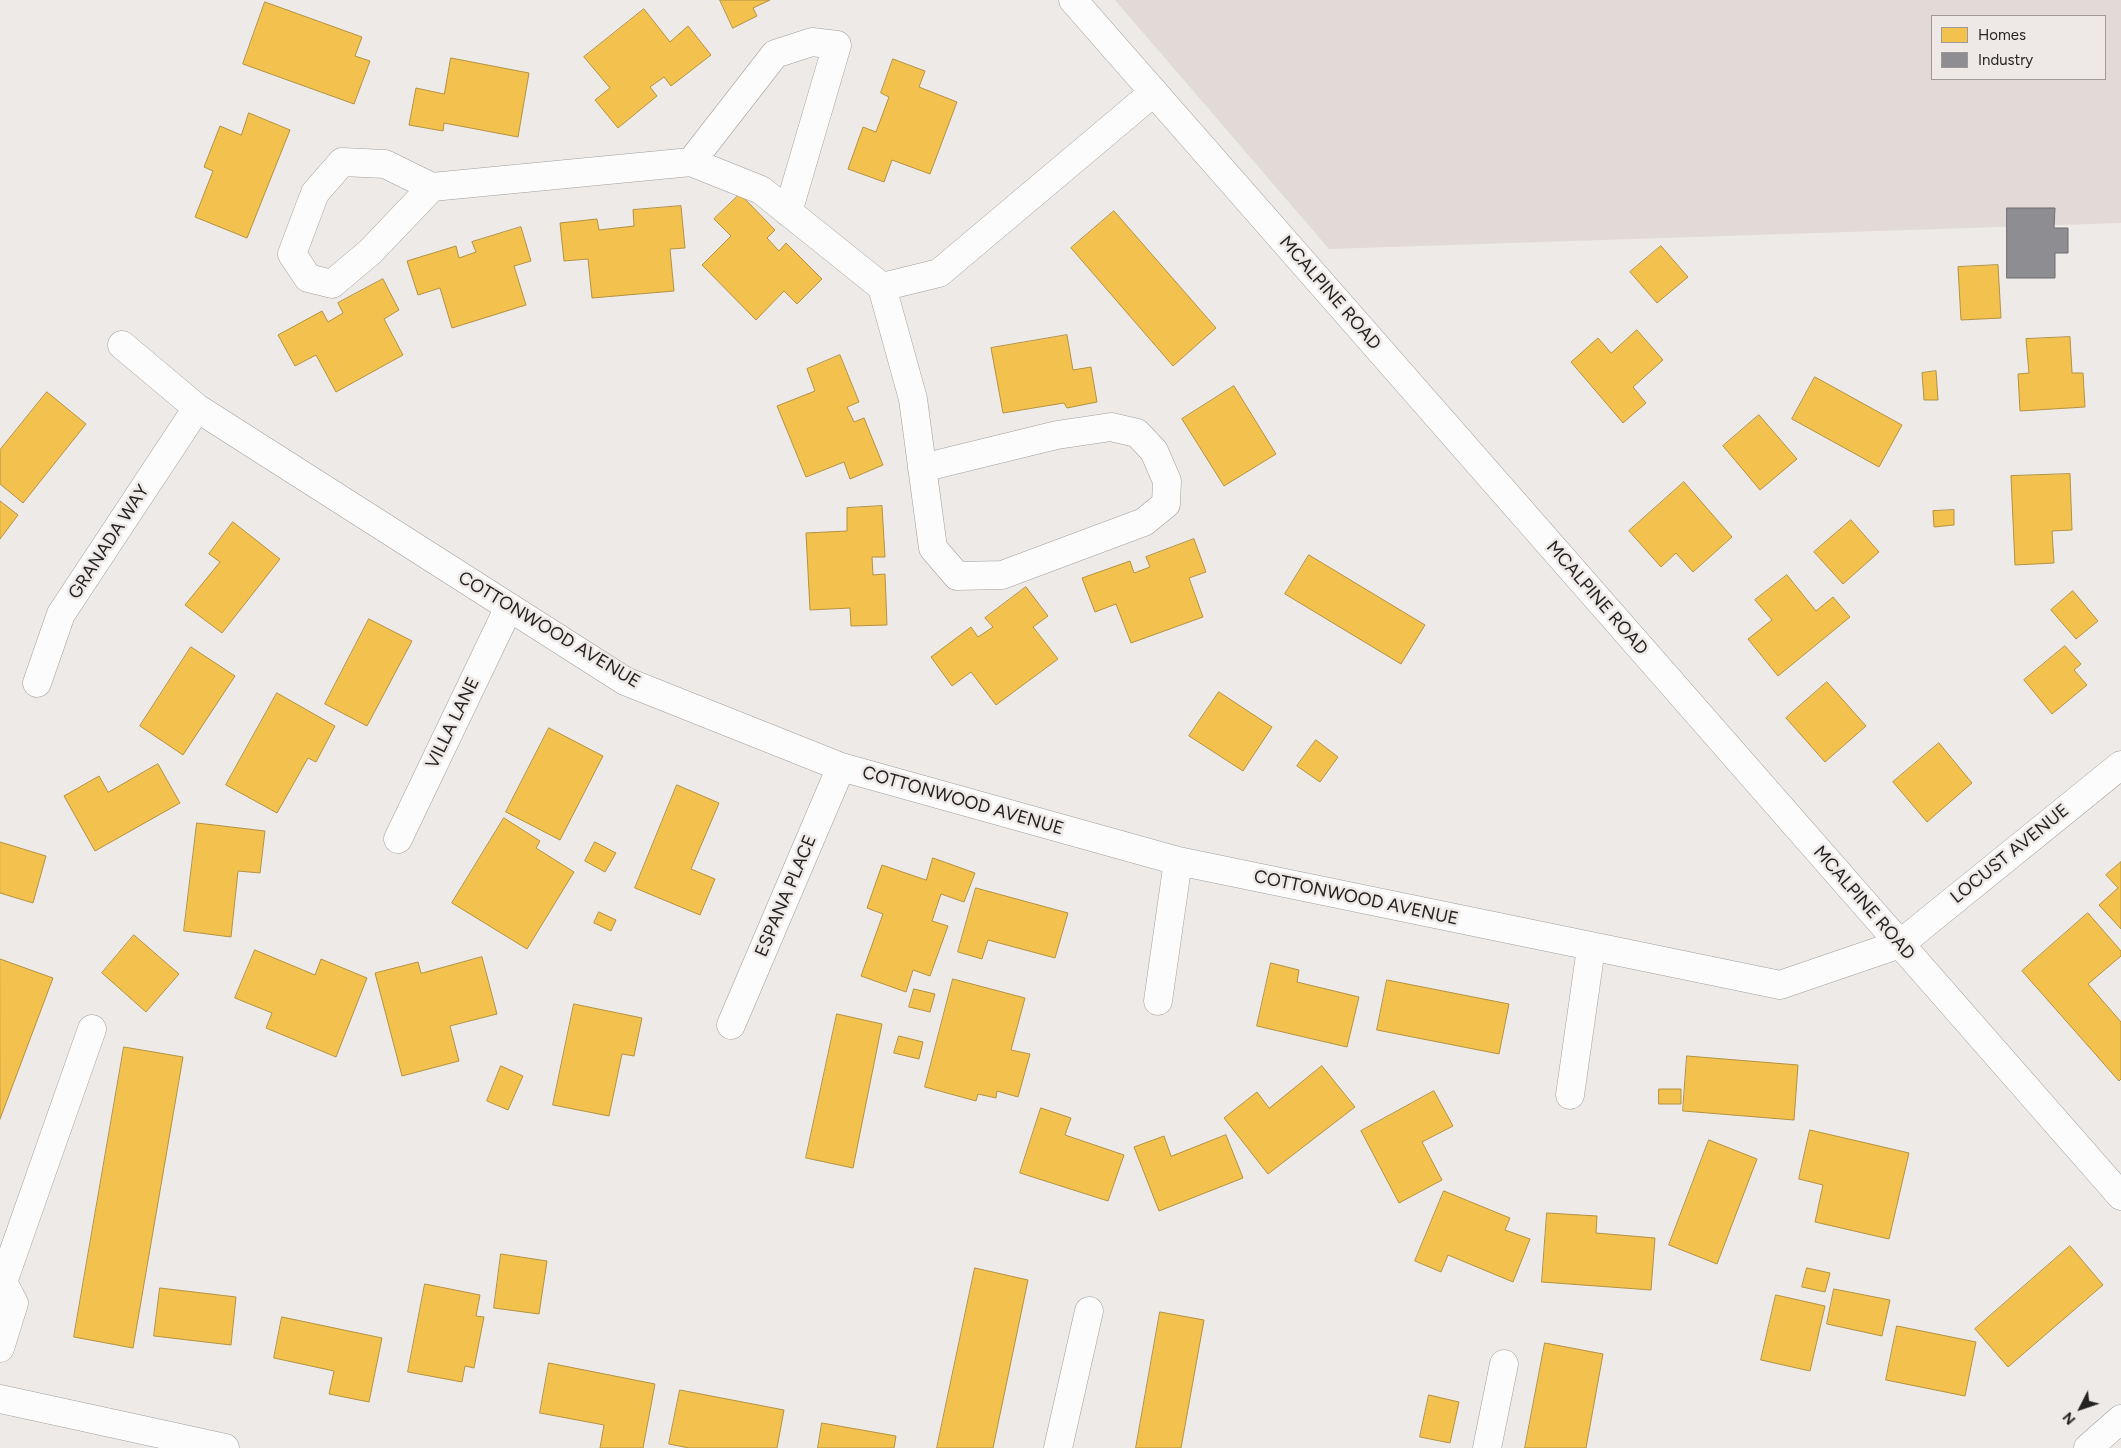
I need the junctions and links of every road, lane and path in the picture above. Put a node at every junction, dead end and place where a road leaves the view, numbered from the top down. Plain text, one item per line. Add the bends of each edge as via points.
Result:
1 (1073, 0) edge
2 (1154, 92) junction
3 (692, 162) junction
4 (432, 187) junction
5 (788, 212) junction
6 (882, 287) junction
7 (122, 345) dead end
8 (197, 408) junction
9 (922, 468) junction
10 (508, 607) junction
11 (37, 683) dead end
12 (2121, 765) edge
13 (841, 767) junction
14 (398, 839) dead end
15 (1178, 861) junction
16 (1900, 944) junction
17 (1591, 948) junction
18 (1158, 1001) dead end
19 (731, 1025) dead end
20 (92, 1029) dead end
21 (1570, 1095) dead end
22 (2121, 1196) edge
23 (2, 1284) edge
24 (1089, 1311) dead end
25 (0, 1348) edge
26 (1504, 1364) dead end
27 (0, 1399) edge
28 (2121, 1419) edge
29 (157, 1441) edge
30 (225, 1448) edge
31 (1058, 1448) edge
32 (1487, 1448) edge
33 (2088, 1448) edge

1 - 2 street, MCALPINE ROAD
2 - 6 street via 939,273
2 - 16 street, MCALPINE ROAD
3 - 4 street
3 - 5 street via 761,190
3 - 5 street via 775,54 812,42 837,45
4 - 4 street via 385,164 342,162 315,193 292,254 308,278 332,284 370,252
5 - 6 street
6 - 9 street via 913,399
7 - 8 street, COTTONWOOD AVENUE
8 - 10 street, COTTONWOOD AVENUE
8 - 11 street, GRANADA WAY via 61,614
9 - 9 street via 932,548 957,576 1002,575 1144,522 1166,504 1167,481 1154,451 1137,434 1111,427 1057,435
10 - 13 street, COTTONWOOD AVENUE via 625,681
10 - 14 street, VILLA LANE
12 - 16 street, LOCUST AVENUE
13 - 15 street, COTTONWOOD AVENUE
13 - 19 street, ESPANA PLACE
15 - 17 street, COTTONWOOD AVENUE
15 - 18 street
16 - 17 street, COTTONWOOD AVENUE via 1780,985
16 - 22 street, MCALPINE ROAD
17 - 21 street
20 - 23 street
23 - 25 street via 14,1303
24 - 31 street
26 - 32 street
27 - 29 street
28 - 33 street
29 - 30 street

